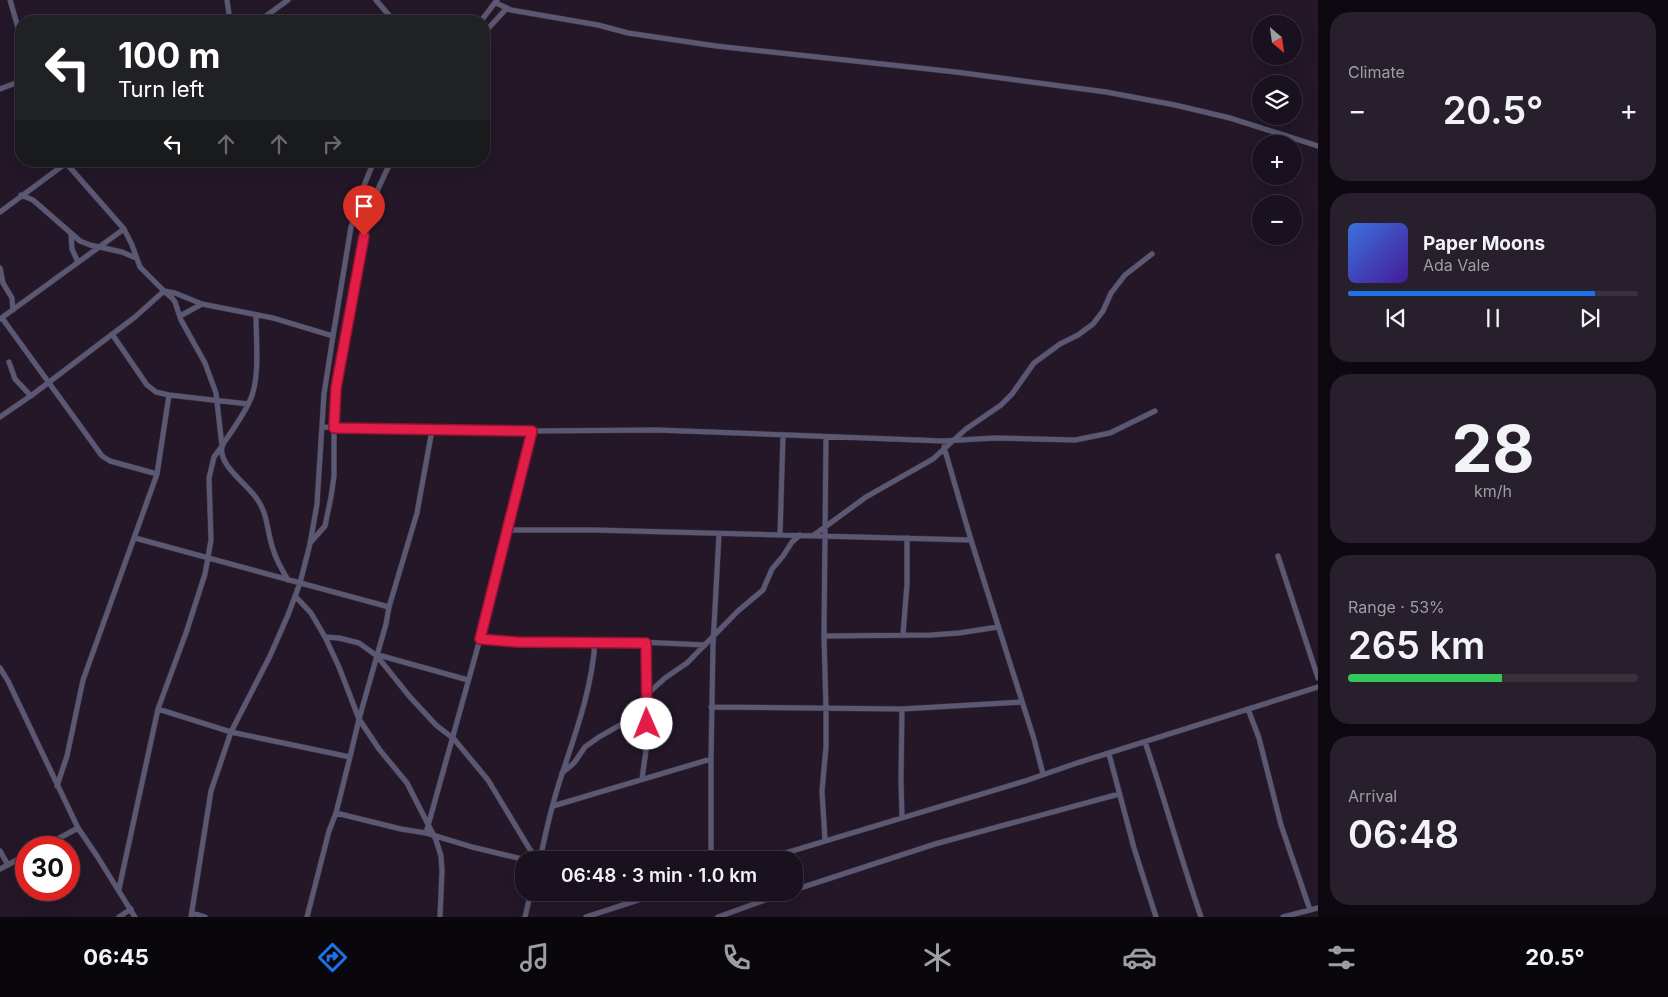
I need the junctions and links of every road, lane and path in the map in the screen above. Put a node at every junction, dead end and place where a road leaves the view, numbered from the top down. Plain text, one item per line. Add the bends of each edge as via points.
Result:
1 (10, 0) edge
2 (227, 0) edge
3 (288, 0) edge
4 (376, 0) edge
5 (497, 2) edge
6 (507, 8) junction
7 (229, 15) edge
8 (267, 15) edge
9 (389, 15) edge
10 (485, 15) edge
11 (15, 17) edge
12 (490, 26) edge
13 (15, 83) edge
14 (0, 89) edge
15 (1318, 146) edge
16 (59, 167) edge
17 (68, 167) edge
18 (372, 167) edge
19 (388, 167) edge
20 (22, 195) junction
21 (0, 212) edge
22 (124, 228) junction
23 (71, 234) junction
24 (100, 247) junction
25 (1152, 254) dead end
26 (136, 258) junction
27 (78, 262) junction
28 (0, 268) edge
29 (164, 291) junction
30 (202, 304) junction
31 (13, 310) junction
32 (256, 315) junction
33 (180, 316) junction
34 (1, 319) edge
35 (112, 334) junction
36 (333, 336) junction
37 (9, 362) dead end
38 (49, 381) junction
39 (169, 395) junction
40 (31, 396) junction
41 (216, 401) junction
42 (248, 404) junction
43 (1155, 411) dead end
44 (0, 417) edge
45 (323, 427) junction
46 (334, 428) junction
47 (432, 430) junction
48 (532, 431) junction
49 (783, 436) junction
50 (826, 437) junction
51 (954, 440) junction
52 (943, 441) junction
53 (222, 446) junction
54 (945, 448) junction
55 (157, 474) junction
56 (826, 526) junction
57 (508, 530) junction
58 (719, 534) junction
59 (780, 535) junction
60 (800, 535) junction
61 (814, 535) junction
62 (826, 536) junction
63 (135, 538) junction
64 (907, 538) junction
65 (971, 540) junction
66 (310, 544) junction
67 (1278, 556) dead end
68 (208, 559) junction
69 (288, 580) junction
70 (300, 583) junction
71 (295, 596) junction
72 (389, 607) junction
73 (998, 627) junction
74 (903, 635) junction
75 (713, 636) junction
76 (824, 636) junction
77 (325, 637) junction
78 (480, 639) junction
79 (595, 642) junction
80 (646, 643) junction
81 (704, 645) junction
82 (713, 646) junction
83 (377, 656) junction
84 (0, 668) edge
85 (1318, 678) edge
86 (468, 680) junction
87 (1318, 687) edge
88 (647, 695) junction
89 (1022, 702) junction
90 (711, 707) junction
91 (826, 708) junction
92 (158, 709) junction
93 (902, 709) junction
94 (1248, 709) junction
95 (358, 719) junction
96 (231, 732) junction
97 (454, 739) junction
98 (1146, 742) junction
99 (1109, 754) junction
100 (350, 757) junction
101 (711, 759) junction
102 (562, 773) junction
103 (1043, 774) junction
104 (642, 779) junction
105 (57, 786) junction
106 (1119, 794) junction
107 (553, 806) junction
108 (336, 813) junction
109 (902, 817) junction
110 (429, 826) junction
111 (78, 828) junction
112 (426, 833) junction
113 (63, 836) edge
114 (434, 836) junction
115 (825, 840) junction
116 (0, 851) edge
117 (532, 851) edge
118 (540, 851) edge
119 (711, 851) edge
120 (790, 851) edge
121 (515, 857) edge
122 (15, 861) edge
123 (8, 865) junction
124 (0, 869) edge
125 (803, 887) edge
126 (119, 889) junction
127 (529, 901) edge
128 (635, 901) edge
129 (762, 901) edge
130 (1318, 908) edge
131 (131, 909) junction
132 (1310, 910) junction
133 (191, 915) edge
134 (119, 917) edge
135 (136, 917) edge
136 (205, 917) edge
137 (307, 917) edge
138 (440, 917) edge
139 (525, 917) edge
140 (586, 917) edge
141 (718, 917) edge
142 (1156, 917) edge
143 (1201, 917) edge
144 (1283, 917) edge

1 - 11 street
2 - 7 street
3 - 8 street
4 - 9 street
5 - 6 street
5 - 10 street
6 - 12 street
6 - 15 street via 628,33 716,46 1106,92 1230,118
13 - 14 street
16 - 20 street
17 - 22 street
18 - 36 street via 351,227
19 - 46 street via 364,236 336,388
20 - 21 street
20 - 23 street via 61,222
22 - 24 street
22 - 26 street
23 - 24 street via 85,244
23 - 27 street via 72,249
24 - 26 street
24 - 27 street
25 - 51 street via 1125,275 1093,324 1034,363 1001,405
26 - 29 street via 142,270
27 - 31 street
28 - 31 street via 3,283 12,298
29 - 30 street
29 - 33 street via 172,298
29 - 35 street
30 - 32 street
30 - 33 street
31 - 34 street
32 - 36 street
32 - 42 street via 256,374
33 - 41 street via 206,363
34 - 38 street
35 - 38 street
35 - 39 street via 147,385 156,392
36 - 45 street via 324,394
37 - 40 street via 15,379
38 - 40 street
38 - 55 street via 102,456
39 - 41 street
39 - 55 street
40 - 44 street
41 - 42 street
41 - 53 street
42 - 53 street
43 - 51 street via 1092,438
45 - 46 street
45 - 66 street via 317,504
46 - 47 street
46 - 66 street via 334,476 328,516 325,526
47 - 48 street
47 - 72 street via 417,513
48 - 49 street via 657,430
48 - 57 street
49 - 50 street
49 - 59 street
50 - 52 street
50 - 56 street
51 - 52 street
51 - 54 street
52 - 54 street
53 - 68 street via 214,457 209,478 211,540
53 - 69 street via 224,462 252,492 265,513 272,548
54 - 56 street via 933,459 866,497
54 - 65 street
55 - 63 street
56 - 61 street
56 - 62 street
57 - 58 street
57 - 78 street
58 - 59 street
58 - 75 street
59 - 60 street
60 - 61 street
60 - 75 street via 772,569 763,590
61 - 62 street
62 - 64 street
62 - 76 street
63 - 68 street
63 - 105 street via 83,680 67,756
64 - 65 street
64 - 74 street
65 - 73 street
66 - 70 street
67 - 85 street
68 - 69 street
68 - 92 street via 199,595
69 - 70 street
70 - 71 street
70 - 72 street
71 - 77 street via 311,613
71 - 96 street via 270,656
72 - 83 street
73 - 74 street via 959,633
73 - 89 street
74 - 76 street
75 - 81 street
75 - 82 street
76 - 91 street
77 - 83 street via 359,643
77 - 95 street
78 - 79 street
78 - 86 street
79 - 80 street
79 - 102 street via 588,692
80 - 81 street
80 - 88 street
81 - 82 street
81 - 88 street
82 - 90 street
83 - 86 street
83 - 95 street
83 - 97 street via 410,697
84 - 105 street
86 - 97 street
87 - 94 street
88 - 102 street via 622,724 585,747
88 - 104 street via 647,743
89 - 93 street
89 - 103 street
90 - 91 street
90 - 101 street
91 - 93 street
91 - 115 street via 822,791
92 - 96 street
92 - 126 street
93 - 109 street
94 - 98 street
94 - 132 street via 1259,738 1280,825
95 - 100 street
95 - 110 street via 407,783
96 - 100 street
96 - 133 street via 211,791
97 - 110 street
97 - 117 street via 488,780
98 - 99 street
98 - 143 street
99 - 103 street
99 - 106 street
100 - 108 street
101 - 104 street
101 - 119 street
102 - 107 street
103 - 109 street
104 - 107 street
105 - 111 street
106 - 125 street via 935,844
106 - 142 street
107 - 118 street
108 - 112 street
108 - 137 street
109 - 115 street
110 - 112 street
110 - 114 street
111 - 113 street
111 - 126 street
112 - 114 street
114 - 121 street
114 - 138 street via 442,862
115 - 120 street
116 - 123 street
122 - 123 street
123 - 124 street
126 - 131 street
127 - 139 street
128 - 140 street
129 - 141 street
130 - 132 street
131 - 134 street
131 - 135 street
132 - 144 street
133 - 136 street

